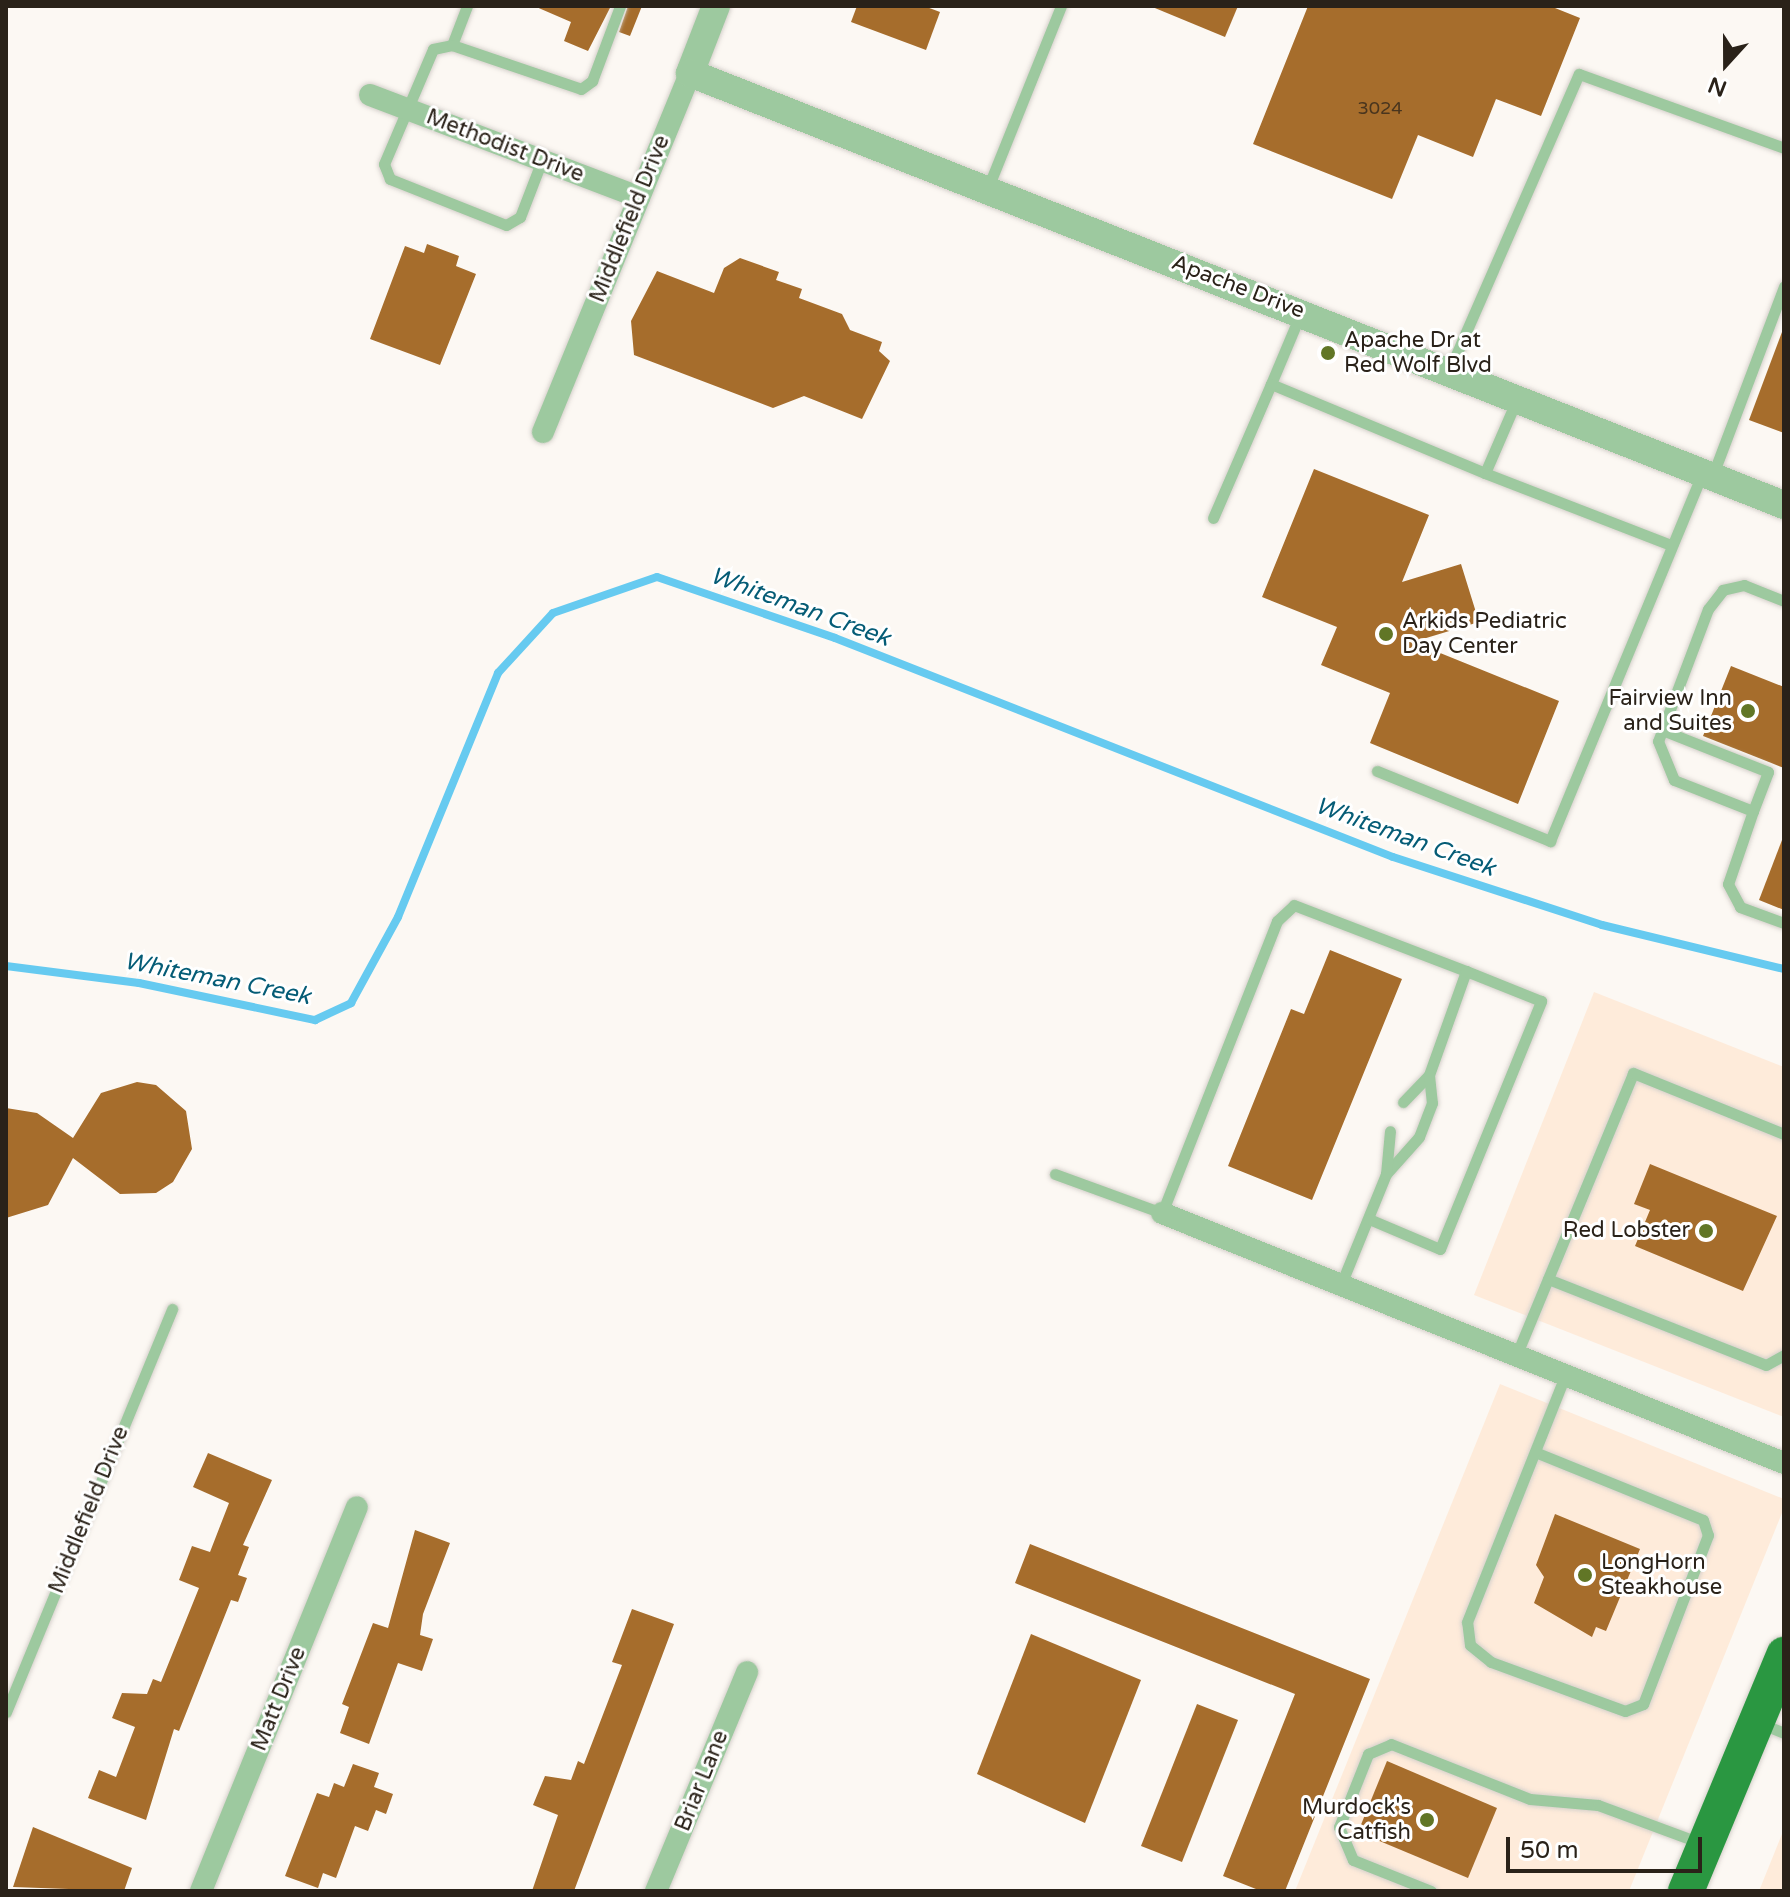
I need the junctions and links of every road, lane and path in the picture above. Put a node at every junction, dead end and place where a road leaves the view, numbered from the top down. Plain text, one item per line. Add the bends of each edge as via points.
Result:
1 (467, 6) edge
2 (620, 6) edge
3 (1061, 6) edge
4 (713, 7) edge
5 (452, 45) junction
6 (690, 73) junction
7 (370, 95) dead end
8 (406, 108) junction
9 (1784, 148) edge
10 (542, 160) junction
11 (987, 190) junction
12 (639, 197) junction
13 (1784, 286) edge
14 (1302, 311) junction
15 (1449, 371) junction
16 (1271, 384) junction
17 (1517, 398) junction
18 (543, 432) dead end
19 (1485, 473) junction
20 (1707, 476) junction
21 (1784, 505) edge
22 (1213, 518) dead end
23 (1671, 545) junction
24 (1784, 601) edge
25 (1662, 730) junction
26 (1377, 771) dead end
27 (1753, 811) junction
28 (1784, 923) edge
29 (1466, 971) junction
30 (1429, 1075) junction
31 (1403, 1102) dead end
32 (1390, 1131) dead end
33 (1784, 1134) edge
34 (1055, 1174) dead end
35 (1386, 1174) junction
36 (1162, 1213) junction
37 (1369, 1219) junction
38 (1548, 1279) junction
39 (1342, 1282) junction
40 (172, 1309) dead end
41 (1784, 1355) edge
42 (1516, 1357) junction
43 (1565, 1376) junction
44 (1535, 1452) junction
45 (1784, 1463) edge
46 (357, 1507) dead end
47 (1784, 1655) edge
48 (747, 1672) dead end
49 (6, 1712) edge
50 (1770, 1727) edge
51 (1705, 1845) junction
52 (201, 1891) edge
53 (656, 1891) edge
54 (1431, 1891) edge
55 (1686, 1891) edge

1 - 5 lane
2 - 5 lane via 592,81 581,89
3 - 11 lane
4 - 6 street, Middlefield Drive
5 - 8 lane via 424,59
6 - 11 street, Apache Drive
6 - 12 street, Middlefield Drive
7 - 8 street, Methodist Drive
8 - 10 street, Methodist Drive
8 - 10 lane via 384,164 390,179 506,225 520,217
9 - 15 lane via 1579,74
10 - 12 street, Methodist Drive
11 - 14 street, Apache Drive
12 - 18 street, Middlefield Drive
13 - 20 lane
14 - 15 street, Apache Drive
14 - 16 lane
15 - 17 street, Apache Drive
16 - 19 lane
16 - 22 lane
17 - 19 lane
17 - 20 street, Apache Drive
19 - 23 lane
20 - 21 street, Apache Drive
20 - 23 lane
23 - 26 lane via 1550,841
24 - 25 lane via 1744,585 1723,590 1708,609
25 - 27 lane via 1659,758 1674,780
25 - 27 lane via 1768,772
27 - 28 lane via 1728,884 1740,907
29 - 30 lane
29 - 36 lane via 1294,905 1277,921
29 - 37 lane via 1541,1001 1440,1249
30 - 31 lane
30 - 35 lane via 1432,1103 1419,1137
32 - 35 lane
33 - 38 lane via 1633,1073
34 - 36 lane
35 - 37 lane
36 - 39 street
37 - 39 lane
38 - 41 lane via 1766,1365
38 - 42 lane
39 - 42 street
40 - 49 lane, Middlefield Drive
42 - 43 street
43 - 44 lane
43 - 45 street
44 - 44 lane via 1467,1622 1470,1645 1491,1662 1625,1711 1643,1704 1708,1535 1703,1520
46 - 52 street, Matt Drive
47 - 50 highway
48 - 53 street, Briar Lane
50 - 51 highway
51 - 54 lane via 1598,1805 1530,1799 1391,1744 1368,1754 1339,1827 1353,1860
51 - 55 highway

